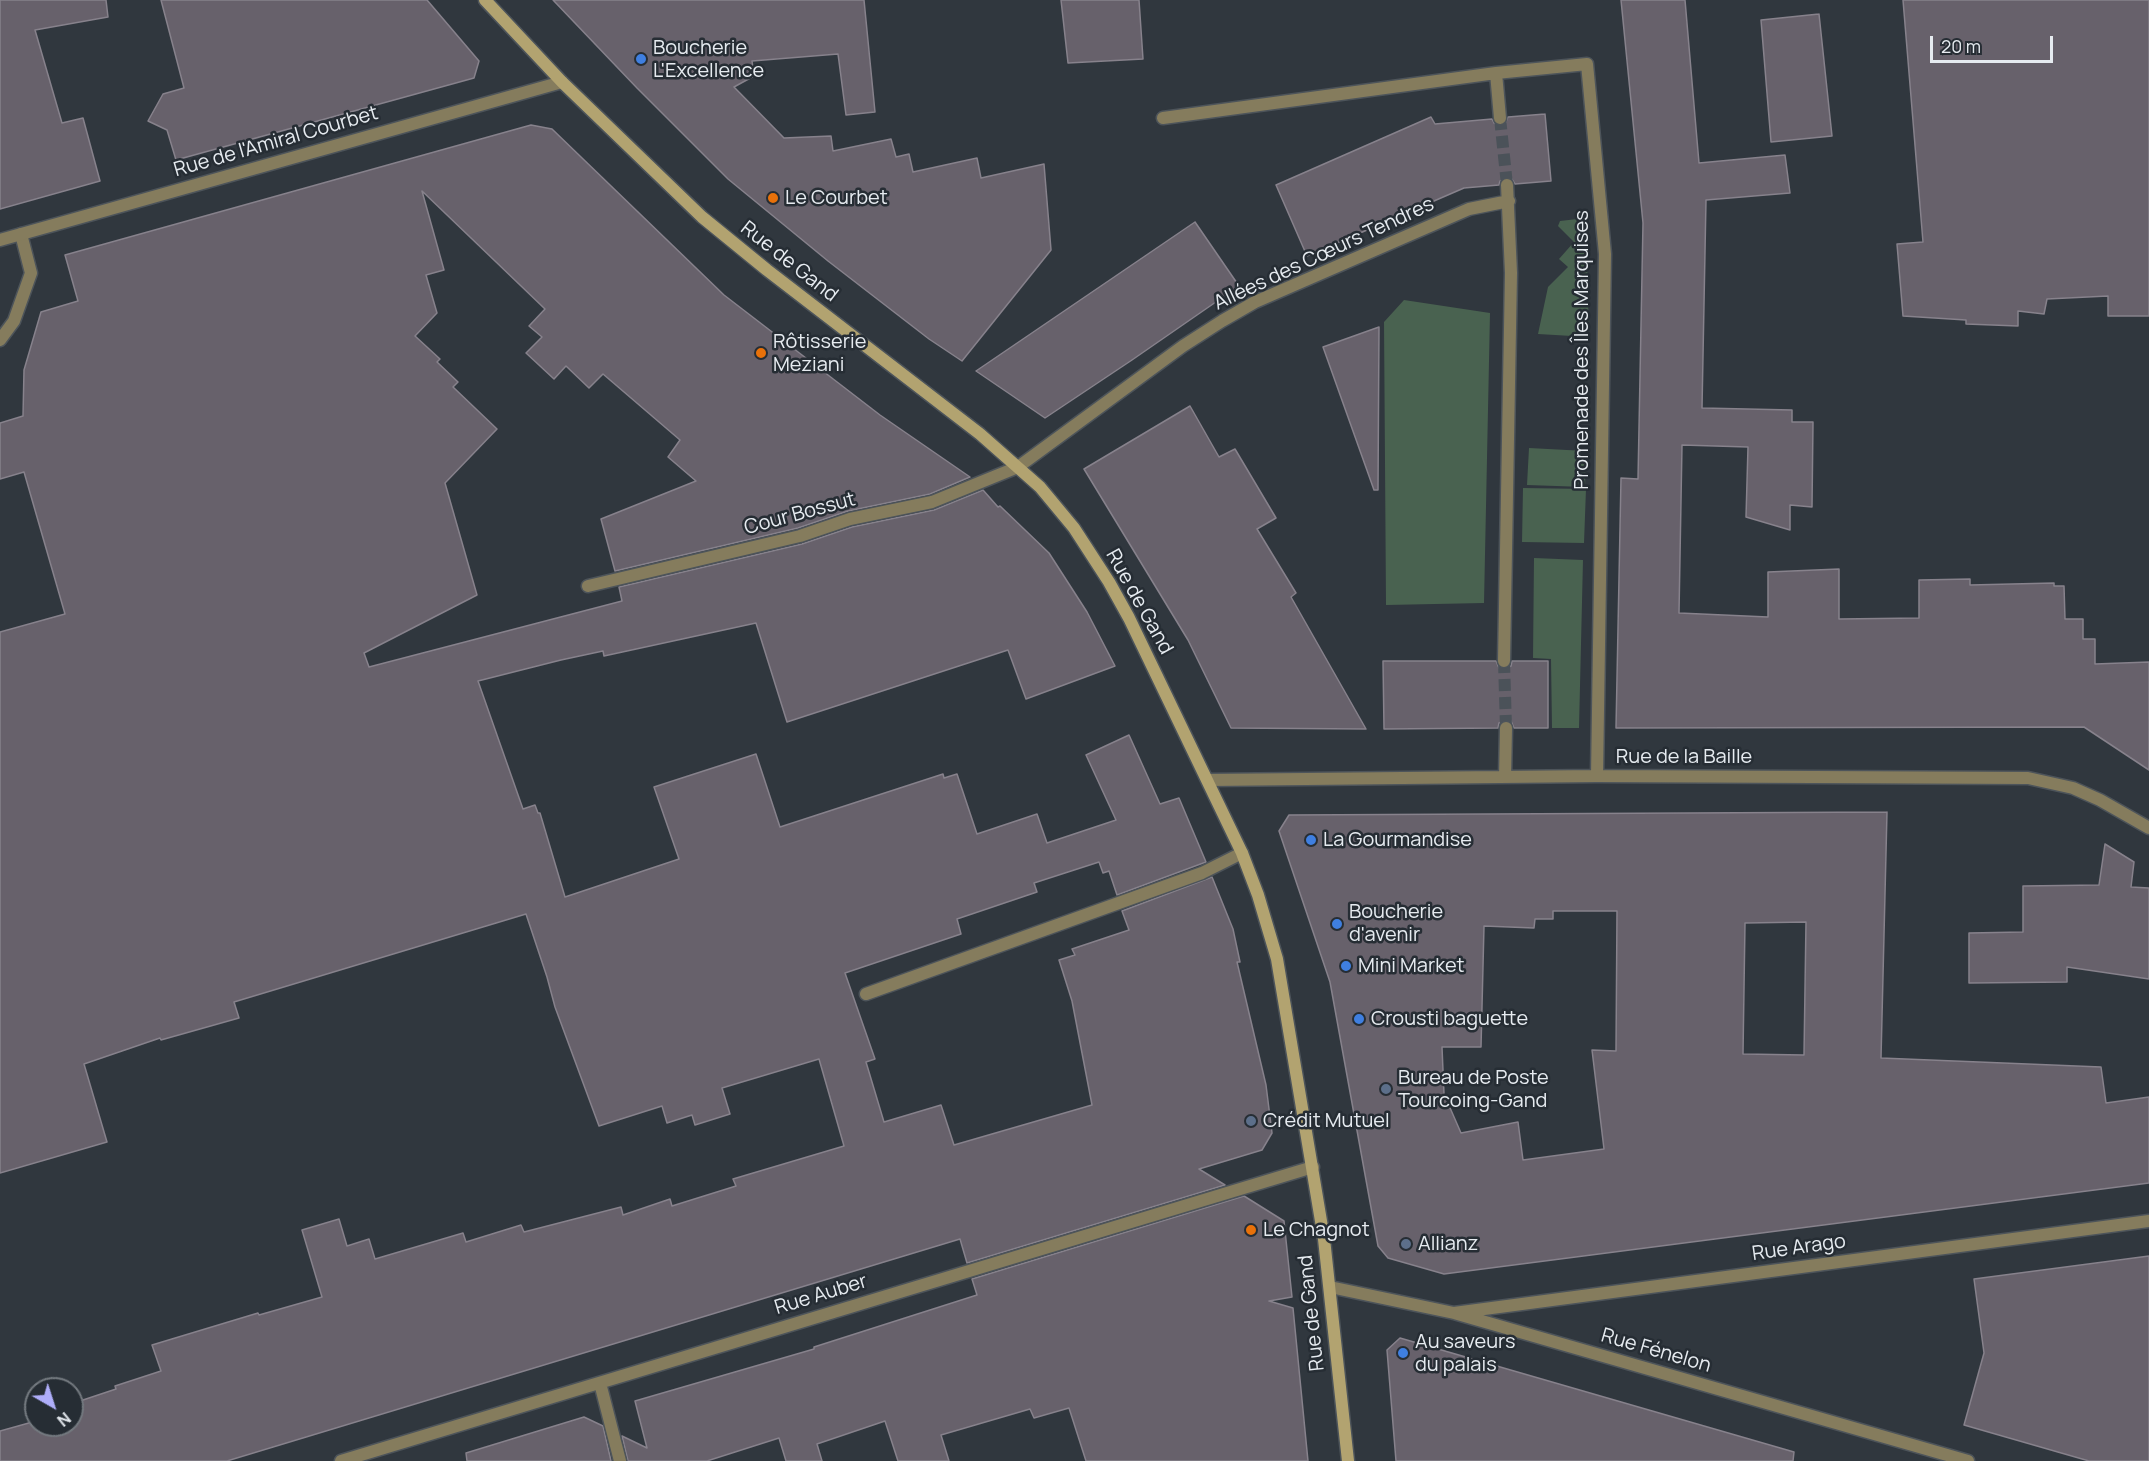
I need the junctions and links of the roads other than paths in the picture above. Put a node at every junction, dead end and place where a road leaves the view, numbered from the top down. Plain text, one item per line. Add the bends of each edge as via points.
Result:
1 (485, 0) edge
2 (1496, 73) junction
3 (562, 82) junction
4 (1163, 118) dead end
5 (1500, 118) tunnel mouth
6 (1507, 185) tunnel mouth
7 (1509, 201) junction
8 (21, 234) junction
9 (0, 240) edge
10 (0, 340) edge
11 (1018, 467) junction
12 (588, 586) dead end
13 (1504, 661) tunnel mouth
14 (1506, 728) tunnel mouth
15 (1597, 776) junction
16 (1505, 777) junction
17 (1208, 780) junction
18 (2149, 828) edge
19 (1242, 853) junction
20 (866, 994) dead end
21 (1313, 1167) junction
22 (2149, 1221) edge
23 (1330, 1287) junction
24 (1454, 1313) junction
25 (600, 1383) junction
26 (341, 1461) edge
27 (620, 1461) edge
28 (1348, 1461) edge
29 (1968, 1461) edge

1 - 3 main road, Rue de Gand
2 - 4 street, Promenade des Îles Marquises
2 - 5 street
2 - 15 street, Promenade des Îles Marquises via 1587,64 1605,254
3 - 8 street, Rue de l'Amiral Courbet
3 - 11 main road, Rue de Gand via 734,244
6 - 7 street
7 - 11 street, Allées des Cœurs Tendres via 1469,208 1255,302 1183,346
7 - 13 street
8 - 9 street, Rue de l'Amiral Courbet
8 - 10 street via 31,273 14,321
11 - 12 street, Cour Bossut via 932,502
11 - 17 main road, Rue de Gand via 1074,528 1109,582
14 - 16 street
15 - 16 street, Rue de la Baille
15 - 18 street, Rue de la Baille via 2028,778 2073,788
16 - 17 street, Rue de la Baille
17 - 19 main road, Rue de Gand
19 - 20 street via 1202,873
19 - 21 main road, Rue de Gand via 1277,959
21 - 23 main road, Rue de Gand
21 - 25 street, Rue Auber
22 - 24 street, Rue Arago
23 - 24 street, Rue Fénelon
23 - 28 main road, Rue de Gand
24 - 29 street, Rue Fénelon
25 - 26 street, Rue Auber
25 - 27 street

